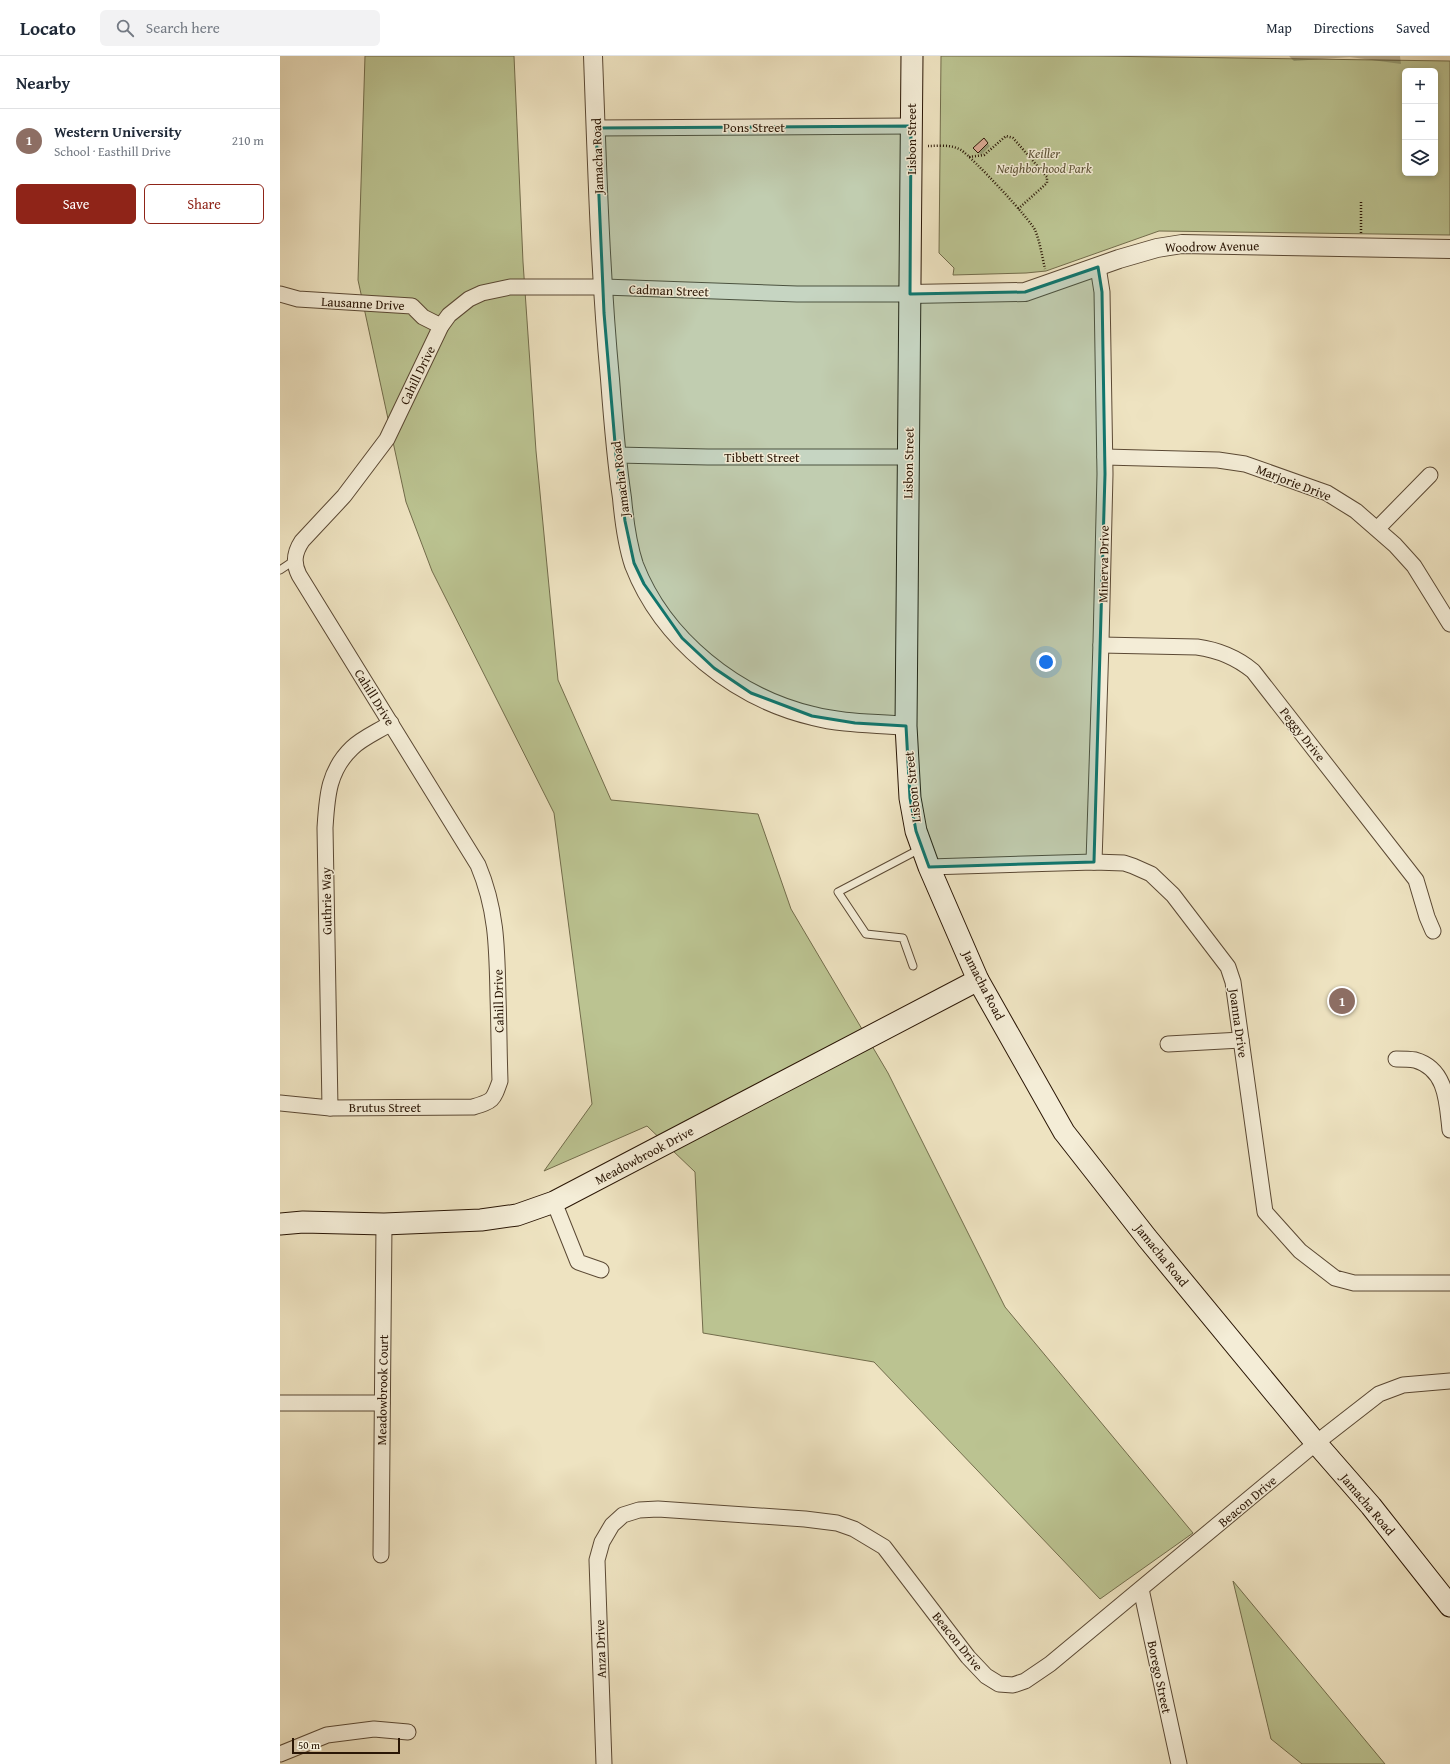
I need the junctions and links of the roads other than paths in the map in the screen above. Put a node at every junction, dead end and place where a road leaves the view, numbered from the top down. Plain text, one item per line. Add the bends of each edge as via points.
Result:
1 (592, 56) edge
2 (912, 56) edge
3 (911, 126) junction
4 (596, 128) junction
5 (1450, 248) edge
6 (1098, 267) junction
7 (604, 287) junction
8 (280, 294) edge
9 (910, 294) junction
10 (441, 326) junction
11 (616, 455) junction
12 (908, 457) junction
13 (1105, 458) junction
14 (1430, 475) dead end
15 (1378, 528) junction
16 (295, 560) junction
17 (280, 570) edge
18 (1450, 624) edge
19 (1101, 645) junction
20 (391, 723) junction
21 (906, 726) junction
22 (926, 857) junction
23 (1094, 862) junction
24 (1433, 931) dead end
25 (913, 966) dead end
26 (978, 980) junction
27 (1241, 1040) junction
28 (1168, 1044) dead end
29 (1396, 1059) dead end
30 (490, 1101) joint
31 (280, 1103) edge
32 (330, 1108) junction
33 (1450, 1130) edge
34 (554, 1202) junction
35 (280, 1224) edge
36 (384, 1224) junction
37 (601, 1270) dead end
38 (1450, 1283) edge
39 (1450, 1381) edge
40 (280, 1403) edge
41 (382, 1403) junction
42 (1316, 1443) junction
43 (606, 1535) joint
44 (381, 1555) dead end
45 (1141, 1589) junction
46 (1450, 1606) edge
47 (408, 1732) dead end
48 (280, 1754) edge
49 (604, 1764) edge
50 (1179, 1764) edge

1 - 4 street, Jamacha Road
2 - 3 main road, Lisbon Street
3 - 4 street, Pons Street
3 - 9 main road, Lisbon Street
4 - 7 street, Jamacha Road
5 - 6 street, Woodrow Avenue via 1182,244 1157,248
6 - 9 street, Woodrow Avenue via 1025,292
6 - 13 street, Minerva Drive via 1102,292
7 - 9 street, Cadman Street via 797,294
7 - 10 street, Cadman Street via 496,289 469,299
7 - 11 street, Jamacha Road
8 - 10 street, Lausanne Drive via 298,299 412,306 423,317
9 - 12 main road, Lisbon Street
10 - 16 street, Cahill Drive via 387,439 344,496 302,541
11 - 12 street, Tibbett Street
11 - 21 street, Jamacha Road via 634,564 655,603 698,654 751,693 791,710 833,721
12 - 21 main road, Lisbon Street
13 - 15 street, Marjorie Drive via 1218,460 1245,464 1327,493
13 - 19 street, Minerva Drive
14 - 15 street
15 - 18 street, Marjorie Drive via 1414,566
16 - 17 lane
16 - 20 street, Cahill Drive via 299,576
19 - 23 street, Minerva Drive
19 - 24 street, Peggy Drive via 1212,649 1236,658 1253,671 1416,880
20 - 30 street, Cahill Drive via 478,865 489,894 497,944 500,1081
20 - 32 street, Guthrie Way via 353,747 337,766 327,794 325,828
21 - 22 main road, Lisbon Street via 910,798 916,831
22 - 23 street, Joanna Drive
22 - 25 lane via 838,892 866,934 903,938
22 - 26 main road, Jamacha Road
23 - 27 street, Joanna Drive via 1124,863 1142,869 1159,880 1173,895 1228,967 1233,982
26 - 34 main road, Meadowbrook Drive
26 - 42 main road, Jamacha Road via 1064,1132 1147,1238
27 - 28 street
27 - 38 street, Joanna Drive via 1265,1212 1270,1220 1300,1251 1336,1278 1354,1283
29 - 33 street via 1414,1060 1427,1065 1438,1078 1446,1093
30 - 32 street, Brutus Street via 473,1107
31 - 32 street, Brutus Street
34 - 36 main road, Meadowbrook Drive via 517,1214 480,1220
34 - 37 street via 578,1262
35 - 36 main road, Meadowbrook Drive
36 - 41 street, Meadowbrook Court
39 - 42 street, Beacon Drive via 1403,1385 1379,1394
40 - 41 street
41 - 44 street, Meadowbrook Court
42 - 45 street, Beacon Drive
42 - 46 main road, Jamacha Road via 1371,1506
43 - 45 street, Beacon Drive via 612,1525 623,1516 639,1510 658,1509 805,1519 854,1529 884,1547 968,1657 986,1676 999,1684 1013,1685 1025,1681 1050,1664
43 - 49 street, Anza Drive via 597,1560
45 - 50 street, Borego Street
47 - 48 street via 374,1729 327,1736

